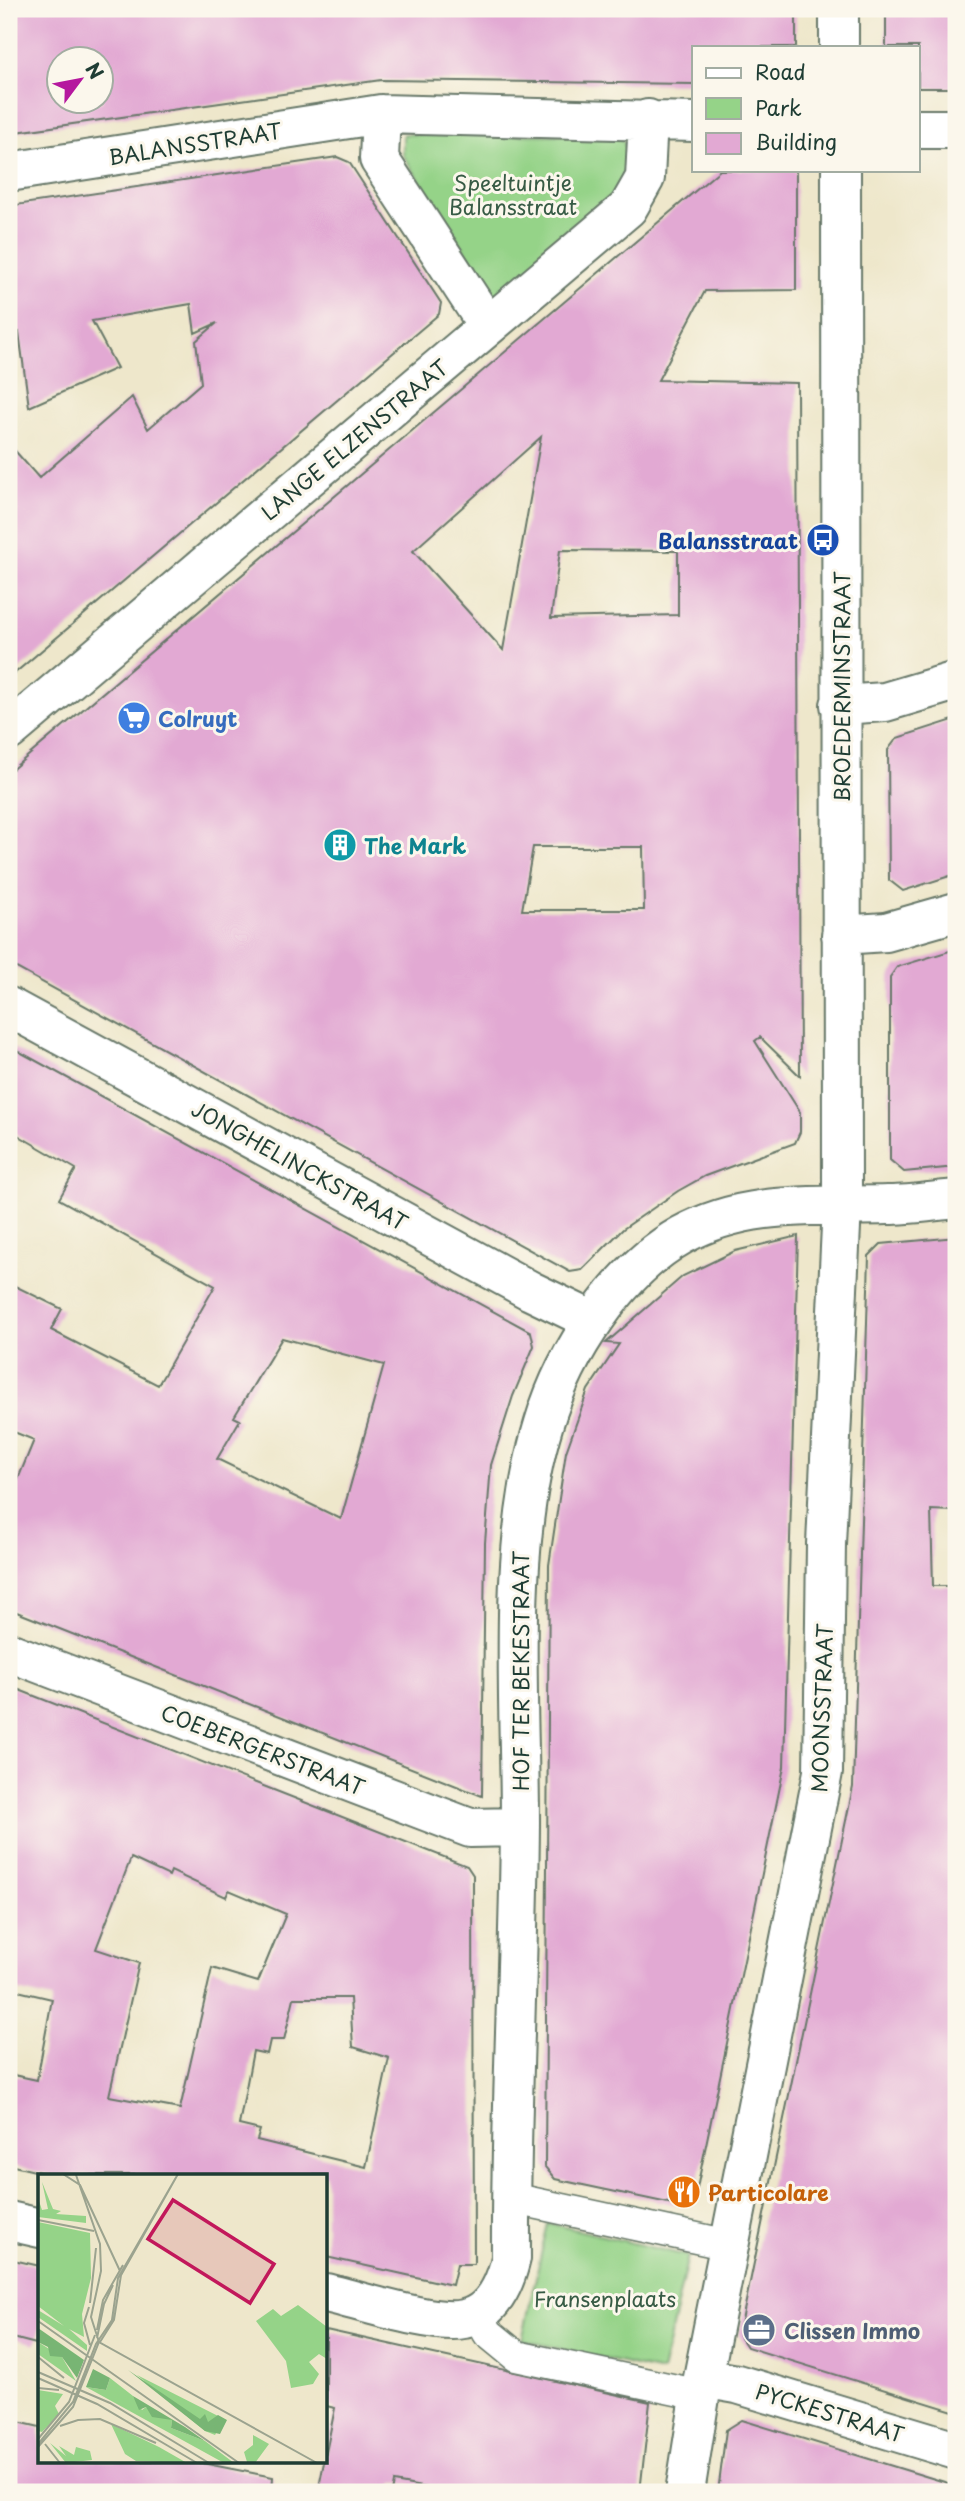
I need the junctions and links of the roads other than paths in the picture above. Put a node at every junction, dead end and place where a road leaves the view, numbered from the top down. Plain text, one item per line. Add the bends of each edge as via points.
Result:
1 (839, 9) edge
2 (839, 46) edge
3 (381, 114) junction
4 (648, 119) junction
5 (692, 122) edge
6 (920, 129) edge
7 (956, 129) edge
8 (9, 172) edge
9 (841, 172) edge
10 (488, 326) junction
11 (956, 681) edge
12 (841, 705) junction
13 (9, 731) edge
14 (956, 912) edge
15 (841, 935) junction
16 (9, 1007) edge
17 (956, 1199) edge
18 (842, 1205) junction
19 (593, 1321) junction
20 (9, 1652) edge
21 (520, 1827) junction
22 (511, 2198) junction
23 (9, 2221) edge
24 (38, 2228) edge
25 (729, 2245) junction
26 (327, 2293) edge
27 (477, 2313) junction
28 (701, 2387) junction
29 (956, 2450) edge
30 (685, 2492) edge

1 - 2 street
3 - 4 street, BALANSSTRAAT
3 - 8 street, BALANSSTRAAT
3 - 10 street via 379,159
4 - 5 street, BALANSSTRAAT
4 - 10 street, LANGE ELZENSTRAAT via 645,178 633,201
6 - 7 street
9 - 12 street, BROEDERMINSTRAAT
10 - 13 street, LANGE ELZENSTRAAT
11 - 12 street via 885,702
12 - 15 street, BROEDERMINSTRAAT
14 - 15 street via 886,932
15 - 18 street, BROEDERMINSTRAAT
16 - 19 street, JONGHELINCKSTRAAT
17 - 18 street, HOF TER BEKESTRAAT
18 - 19 street, HOF TER BEKESTRAAT via 754,1209 715,1218 642,1262
18 - 25 street, MOONSSTRAAT via 826,1544 823,1772
19 - 21 street, HOF TER BEKESTRAAT via 544,1420 520,1533
20 - 21 street, COEBERGERSTRAAT via 470,1828
21 - 22 street, HOF TER BEKESTRAAT
22 - 25 street
22 - 27 street, HOF TER BEKESTRAAT via 508,2271 496,2297
23 - 24 street
25 - 28 street
26 - 27 street via 436,2319 464,2319
27 - 28 street via 488,2333 516,2356
28 - 29 street, PYCKESTRAAT via 737,2384
28 - 30 street

